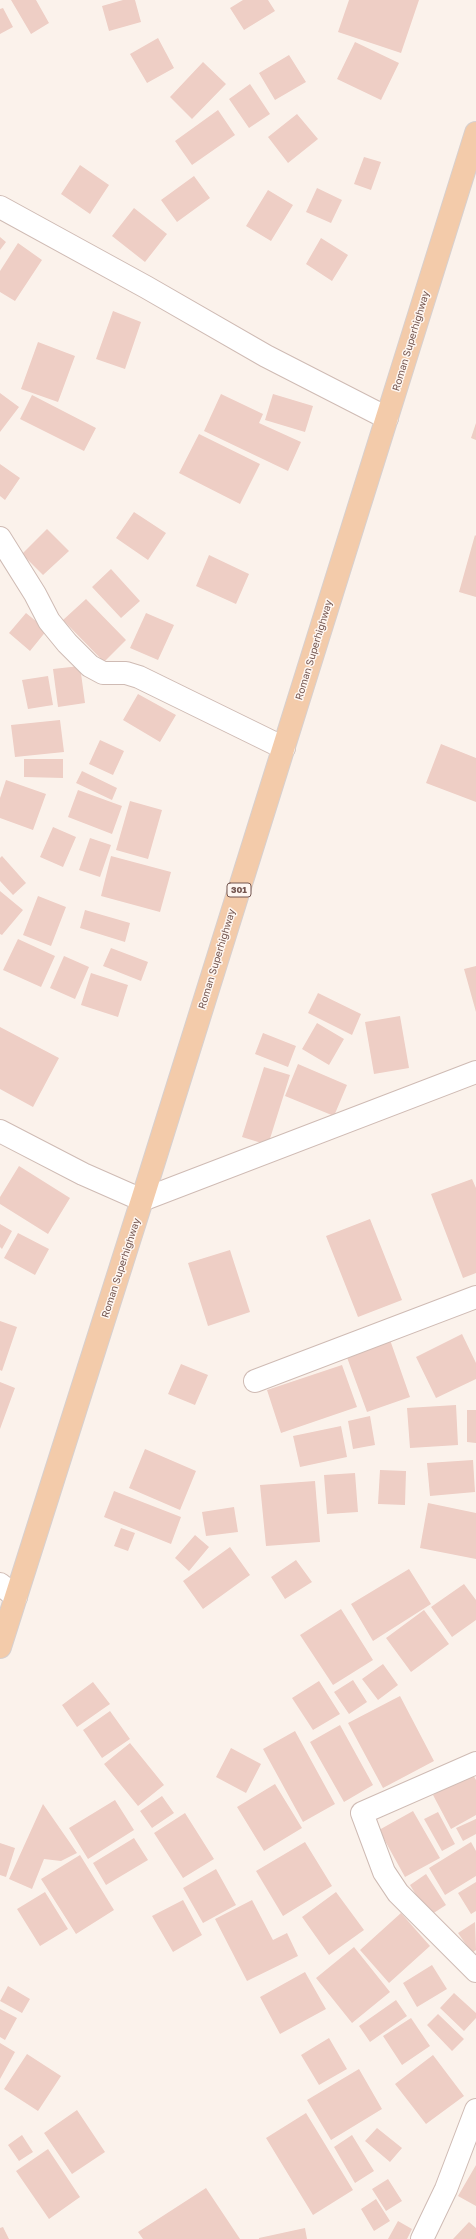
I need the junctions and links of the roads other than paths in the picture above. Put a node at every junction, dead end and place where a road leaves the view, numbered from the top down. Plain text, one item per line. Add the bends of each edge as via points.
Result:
1 (476, 133) edge
2 (0, 207) edge
3 (387, 418) junction
4 (0, 538) edge
5 (284, 748) junction
6 (476, 1072) edge
7 (0, 1132) edge
8 (142, 1200) junction
9 (476, 1297) edge
10 (255, 1381) dead end
11 (8, 1591) edge
12 (0, 1647) edge
13 (476, 1764) edge
14 (476, 1971) edge
15 (476, 2110) edge
16 (422, 2239) edge

1 - 3 main road, Roman Superhighway / 301
2 - 3 street via 266,356
3 - 5 main road, Roman Superhighway / 301
4 - 5 street via 49,621 90,666 103,673 126,673 139,677
5 - 8 main road, Roman Superhighway / 301
6 - 8 street
7 - 8 street via 82,1174
8 - 11 main road, Roman Superhighway / 301
9 - 10 street
11 - 12 main road, Roman Superhighway / 301
13 - 14 street via 362,1813 384,1872 398,1893
15 - 16 street via 446,2188

